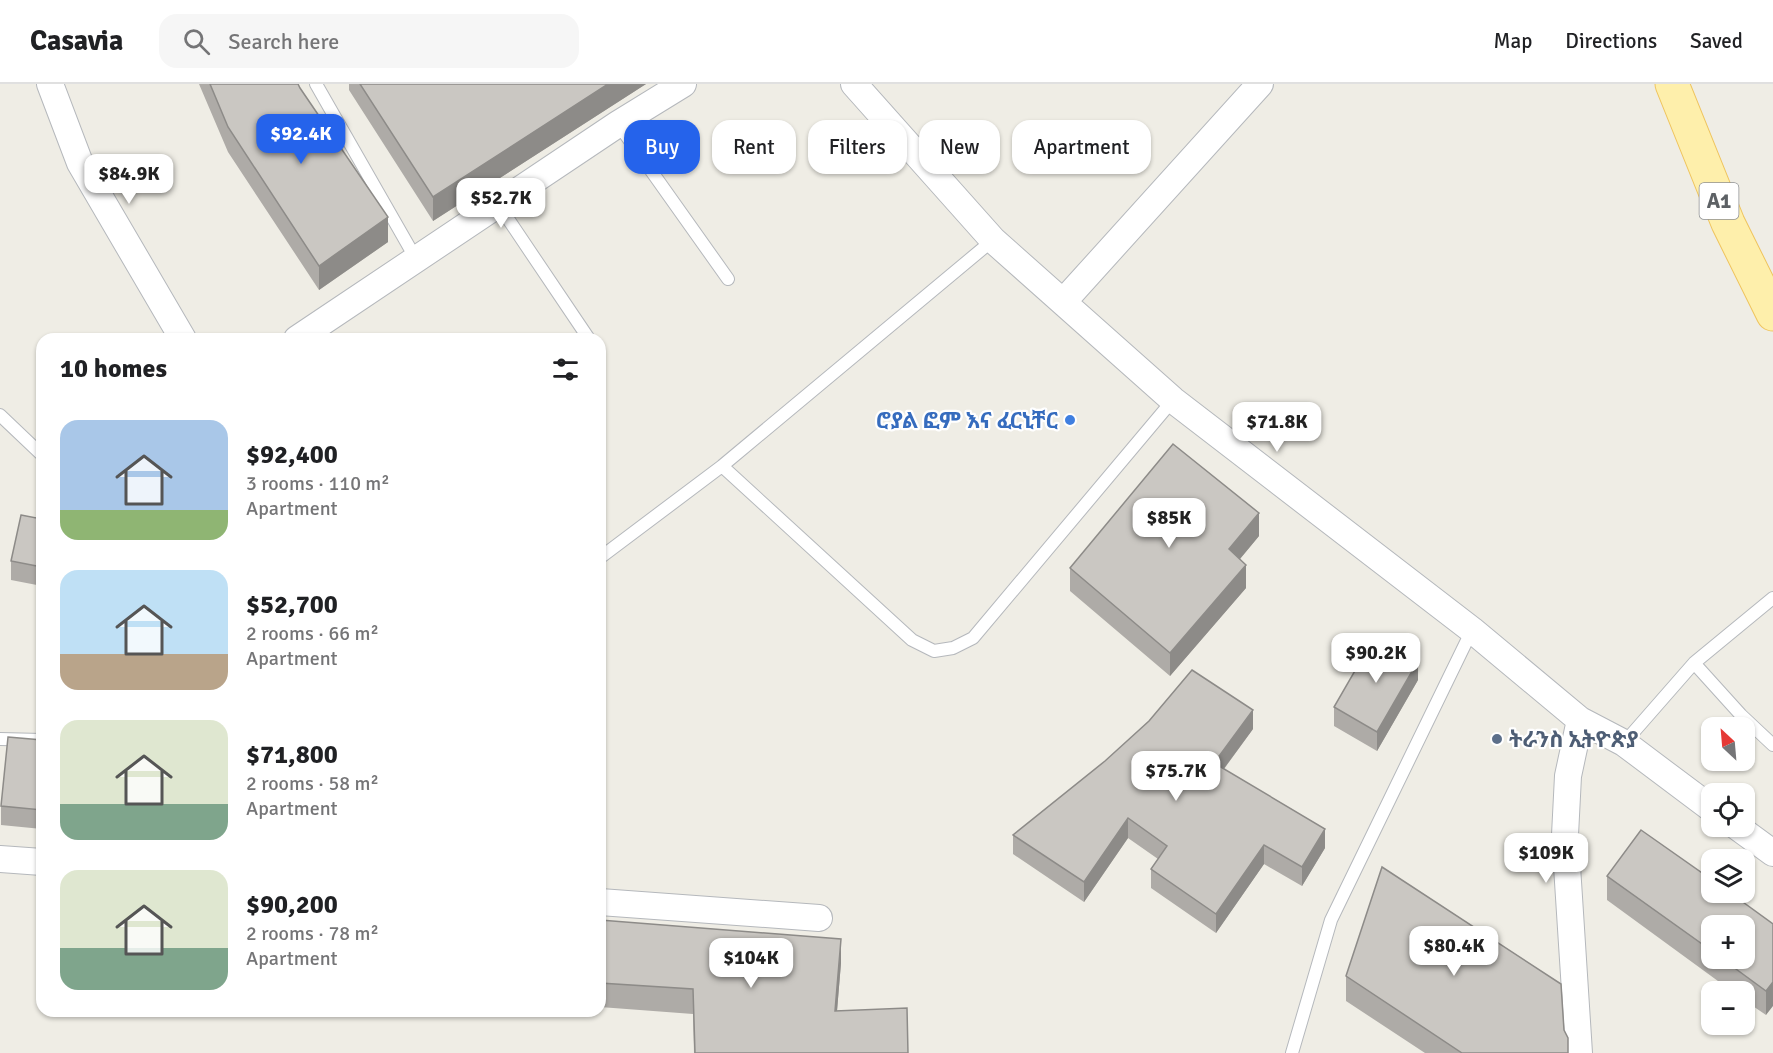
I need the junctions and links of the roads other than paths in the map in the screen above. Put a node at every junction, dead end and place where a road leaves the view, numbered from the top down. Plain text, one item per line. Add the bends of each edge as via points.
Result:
1 (50, 84) edge
2 (683, 84) edge
3 (854, 84) edge
4 (1260, 84) edge
5 (1672, 84) edge
6 (318, 85) edge
7 (618, 124) junction
8 (498, 204) junction
9 (993, 240) junction
10 (416, 259) junction
11 (728, 279) dead end
12 (1063, 302) junction
13 (1773, 315) edge
14 (179, 333) edge
15 (306, 333) edge
16 (585, 333) edge
17 (1173, 400) junction
18 (0, 415) edge
19 (36, 449) edge
20 (722, 466) junction
21 (606, 553) edge
22 (1773, 598) edge
23 (1472, 630) junction
24 (1694, 663) junction
25 (1580, 720) junction
26 (0, 739) edge
27 (36, 740) edge
28 (1624, 744) junction
29 (1773, 746) edge
30 (1701, 801) edge
31 (1751, 837) edge
32 (1773, 853) edge
33 (0, 860) edge
34 (36, 862) edge
35 (606, 902) edge
36 (819, 918) dead end
37 (1292, 1053) edge
38 (1580, 1053) edge

1 - 14 street via 80,163
2 - 7 street
3 - 9 street
4 - 12 street
5 - 13 main road, A1 via 1728,223
6 - 10 lane
7 - 8 street
7 - 11 lane
8 - 10 street
8 - 16 lane
9 - 12 street
9 - 20 lane
10 - 15 street
12 - 17 street
17 - 20 lane via 973,638 953,648 934,651 912,640
17 - 23 street
18 - 19 lane
20 - 21 lane
22 - 24 lane
23 - 25 street
23 - 37 lane via 1331,920
24 - 28 lane
24 - 29 lane
25 - 28 street
25 - 38 street via 1568,776 1565,835
26 - 27 lane
28 - 30 street
31 - 32 street
33 - 34 street
35 - 36 street

